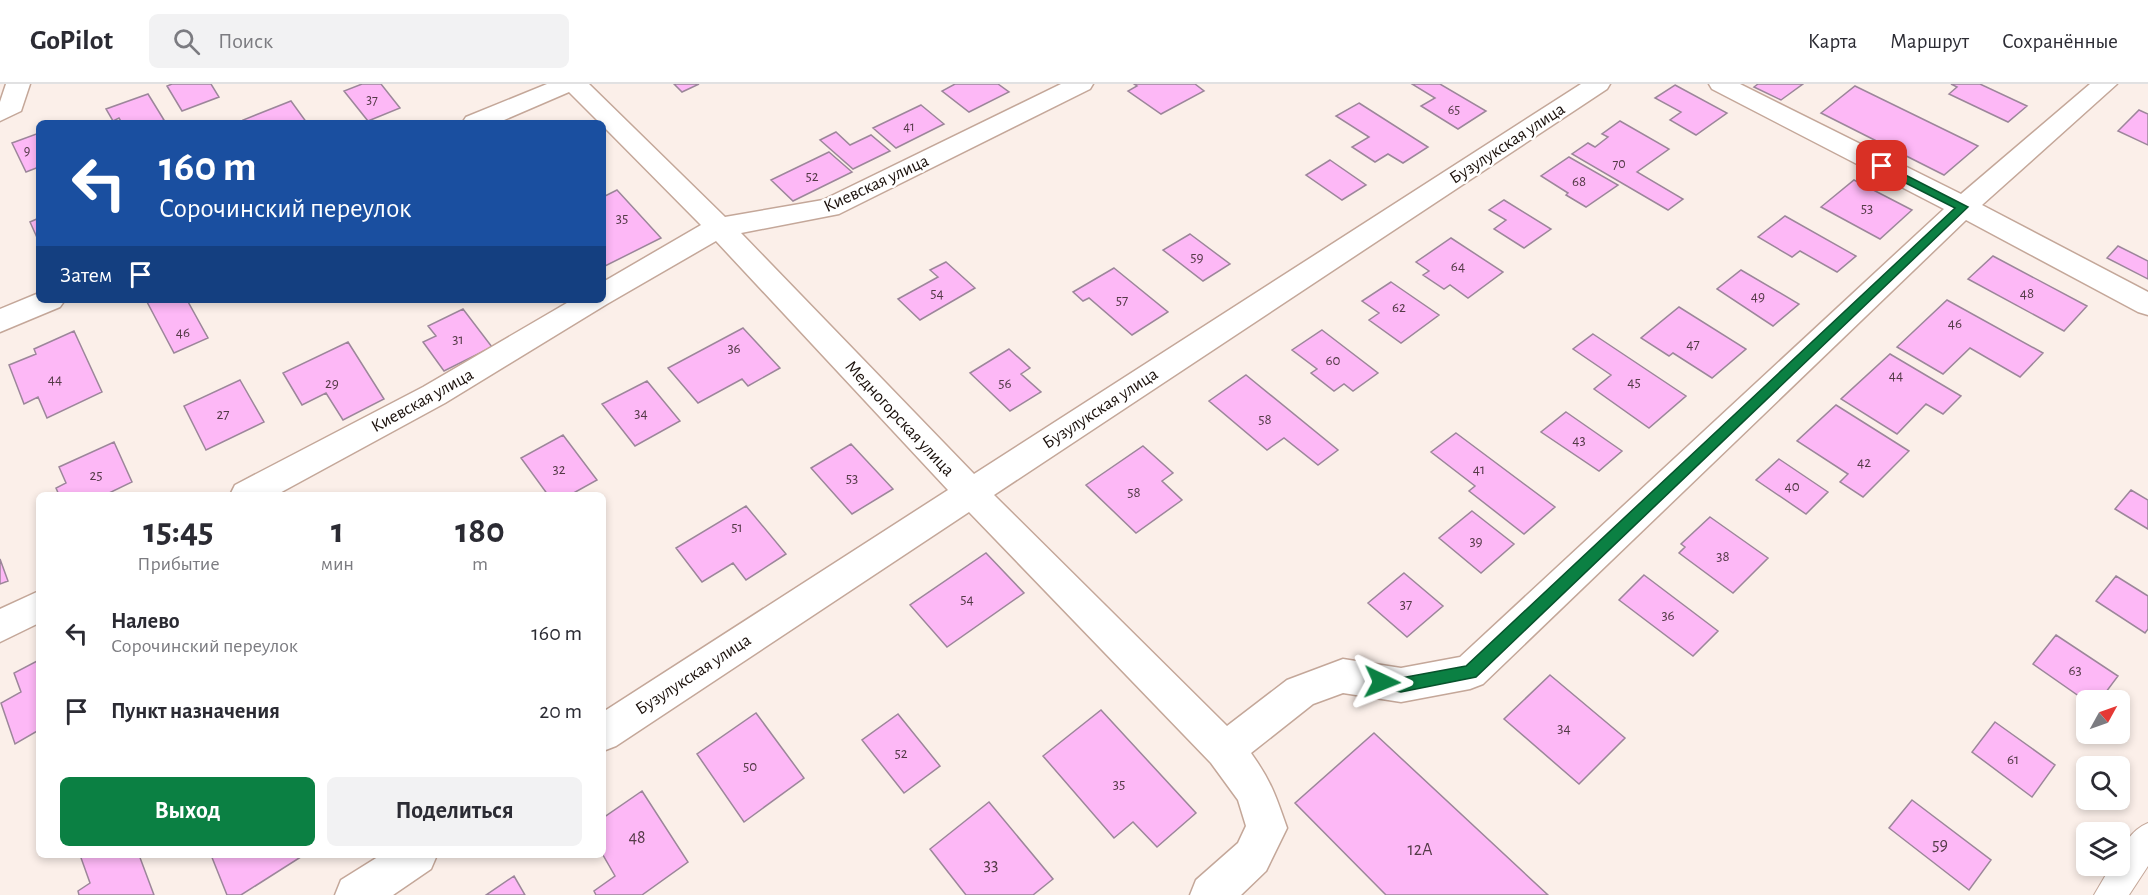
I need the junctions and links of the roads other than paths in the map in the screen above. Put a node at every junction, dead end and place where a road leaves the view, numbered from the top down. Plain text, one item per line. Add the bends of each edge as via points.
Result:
1 (18, 84) edge
2 (568, 84) edge
3 (574, 84) edge
4 (1081, 84) edge
5 (1598, 84) edge
6 (1721, 84) edge
7 (2105, 84) edge
8 (0, 113) edge
9 (482, 120) edge
10 (1963, 207) junction
11 (719, 227) junction
12 (606, 293) edge
13 (43, 303) edge
14 (590, 303) edge
15 (2148, 305) edge
16 (0, 321) edge
17 (253, 492) edge
18 (971, 493) junction
19 (36, 608) edge
20 (0, 626) edge
21 (606, 731) edge
22 (1225, 750) junction
23 (2148, 838) edge
24 (412, 858) edge
25 (356, 895) edge
26 (1211, 895) edge
27 (2110, 895) edge

1 - 8 street via 12,106
2 - 9 street
3 - 11 street, Медногорская улица
4 - 11 street, Киевская улица via 829,208
5 - 18 street, Бузулукская улица
6 - 10 street
7 - 10 street
10 - 15 street
10 - 22 street via 1470,672 1401,685 1343,676 1300,692
11 - 12 street, Киевская улица
11 - 18 street, Медногорская улица
13 - 16 street
14 - 17 street, Киевская улица via 434,395
18 - 21 street, Бузулукская улица
18 - 22 street, Медногорская улица
19 - 20 street
22 - 26 street, Медногорская улица via 1256,791 1267,828 1252,857
23 - 27 lane
24 - 25 street

